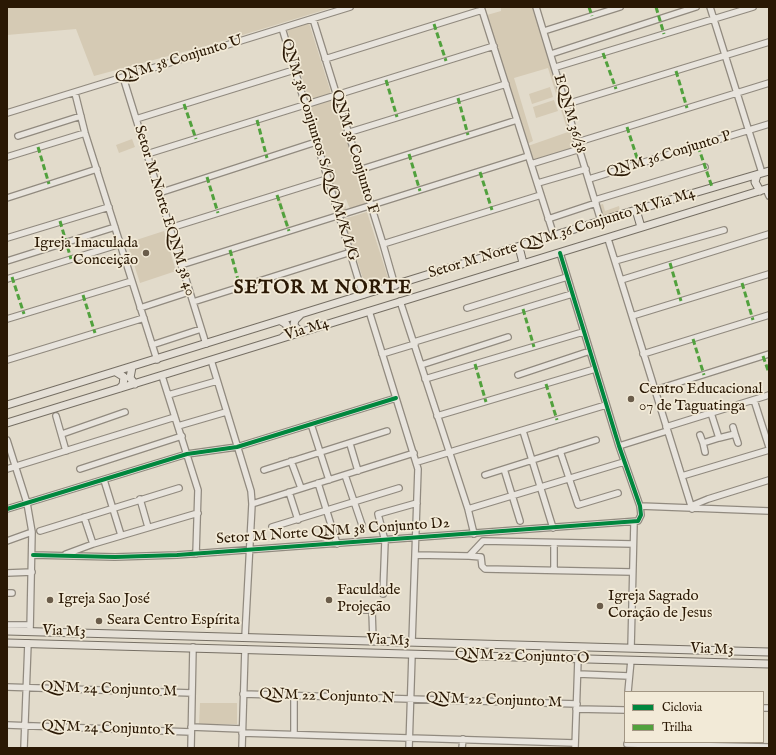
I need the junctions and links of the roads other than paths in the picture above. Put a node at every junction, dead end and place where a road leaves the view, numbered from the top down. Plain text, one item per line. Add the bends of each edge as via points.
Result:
1 (350, 7) edge
2 (536, 7) edge
3 (620, 7) edge
4 (696, 7) edge
5 (710, 7) edge
6 (753, 7) edge
7 (482, 8) edge
8 (312, 19) junction
9 (714, 19) junction
10 (282, 28) junction
11 (544, 31) junction
12 (769, 42) edge
13 (494, 46) junction
14 (551, 54) junction
15 (726, 56) junction
16 (326, 59) junction
17 (556, 67) junction
18 (294, 70) junction
19 (123, 77) junction
20 (769, 82) edge
21 (506, 84) junction
22 (75, 92) junction
23 (737, 93) junction
24 (336, 96) junction
25 (567, 104) junction
26 (305, 105) junction
27 (7, 113) edge
28 (81, 116) junction
29 (136, 119) junction
30 (517, 120) junction
31 (769, 124) edge
32 (748, 130) junction
33 (86, 133) junction
34 (347, 133) junction
35 (18, 136) dead end
36 (316, 142) junction
37 (578, 142) junction
38 (580, 149) junction
39 (147, 154) junction
40 (528, 156) junction
41 (7, 157) edge
42 (531, 164) junction
43 (705, 167) dead end
44 (586, 168) junction
45 (97, 169) junction
46 (359, 170) junction
47 (765, 172) edge
48 (328, 179) junction
49 (589, 179) junction
50 (538, 184) junction
51 (765, 189) edge
52 (159, 193) junction
53 (541, 194) junction
54 (769, 196) edge
55 (7, 198) edge
56 (596, 202) junction
57 (370, 206) junction
58 (108, 207) junction
59 (636, 210) junction
60 (339, 216) junction
61 (548, 219) junction
62 (602, 221) junction
63 (115, 226) junction
64 (642, 227) junction
65 (170, 228) junction
66 (724, 230) dead end
67 (769, 234) edge
68 (554, 236) junction
69 (7, 238) edge
70 (608, 239) junction
71 (120, 244) junction
72 (383, 244) junction
73 (519, 247) junction
74 (351, 252) junction
75 (560, 253) junction
76 (7, 261) edge
77 (615, 261) junction
78 (524, 263) junction
79 (181, 265) junction
80 (769, 274) edge
81 (567, 277) junction
82 (7, 279) edge
83 (621, 280) junction
84 (132, 281) junction
85 (395, 286) junction
86 (189, 292) junction
87 (572, 294) junction
88 (364, 295) junction
89 (193, 302) junction
90 (400, 302) junction
91 (140, 308) junction
92 (467, 308) dead end
93 (369, 311) junction
94 (300, 315) junction
95 (769, 315) edge
96 (632, 316) junction
97 (144, 318) junction
98 (7, 319) edge
99 (281, 321) junction
100 (201, 329) junction
101 (301, 332) junction
102 (584, 332) junction
103 (508, 337) dead end
104 (282, 338) junction
105 (414, 343) junction
106 (206, 344) junction
107 (152, 345) junction
108 (590, 351) junction
109 (382, 354) junction
110 (643, 354) junction
111 (769, 354) edge
112 (7, 360) edge
113 (157, 360) junction
114 (211, 360) junction
115 (421, 365) junction
116 (129, 368) junction
117 (595, 369) junction
118 (116, 372) junction
119 (518, 375) dead end
120 (162, 376) junction
121 (425, 379) junction
122 (217, 381) junction
123 (135, 384) junction
124 (120, 388) junction
125 (655, 390) junction
126 (168, 395) junction
127 (769, 395) edge
128 (396, 398) junction
129 (754, 400) junction
130 (606, 405) junction
131 (8, 406) edge
132 (125, 412) dead end
133 (226, 412) junction
134 (711, 413) junction
135 (7, 416) edge
136 (56, 416) dead end
137 (437, 416) junction
138 (175, 417) junction
139 (11, 422) edge
140 (312, 424) junction
141 (178, 426) junction
142 (733, 428) dead end
143 (667, 429) junction
144 (524, 430) junction
145 (387, 432) dead end
146 (62, 434) junction
147 (735, 434) junction
148 (700, 435) dead end
149 (182, 436) junction
150 (719, 438) junction
151 (7, 440) edge
152 (596, 440) dead end
153 (702, 443) junction
154 (738, 443) dead end
155 (350, 444) junction
156 (619, 446) junction
157 (237, 447) junction
158 (769, 448) edge
159 (66, 451) junction
160 (560, 452) junction
161 (705, 452) dead end
162 (320, 453) junction
163 (414, 453) junction
164 (187, 454) junction
165 (449, 454) junction
166 (532, 460) junction
167 (291, 461) junction
168 (417, 462) junction
169 (624, 462) junction
170 (16, 466) junction
171 (7, 468) edge
172 (80, 469) dead end
173 (504, 469) junction
174 (264, 470) dead end
175 (358, 470) junction
176 (345, 475) junction
177 (484, 475) dead end
178 (682, 476) junction
179 (569, 479) junction
180 (104, 480) junction
181 (329, 480) junction
182 (769, 480) edge
183 (318, 483) junction
184 (179, 488) dead end
185 (300, 488) junction
186 (399, 488) dead end
187 (540, 488) junction
188 (290, 492) junction
189 (618, 493) dead end
190 (513, 496) junction
191 (140, 499) junction
192 (354, 502) junction
193 (417, 502) junction
194 (27, 503) junction
195 (252, 504) junction
196 (640, 506) junction
197 (692, 507) junction
198 (113, 508) junction
199 (7, 509) edge
200 (468, 509) junction
201 (326, 511) junction
202 (769, 511) edge
203 (198, 513) junction
204 (84, 517) junction
205 (298, 520) junction
206 (520, 521) dead end
207 (634, 523) junction
208 (362, 525) dead end
209 (148, 527) junction
210 (272, 527) dead end
211 (553, 528) junction
212 (40, 531) dead end
213 (32, 532) junction
214 (474, 534) junction
215 (121, 535) junction
216 (416, 538) junction
217 (7, 541) edge
218 (385, 541) junction
219 (483, 541) junction
220 (554, 543) junction
221 (93, 544) junction
222 (337, 544) junction
223 (633, 544) junction
224 (249, 551) junction
225 (196, 554) junction
226 (33, 555) junction
227 (64, 555) junction
228 (416, 555) junction
229 (469, 556) junction
230 (481, 557) junction
231 (554, 570) junction
232 (32, 572) junction
233 (632, 572) junction
234 (7, 573) edge
235 (383, 594) dead end
236 (362, 610) dead end
237 (7, 625) edge
238 (30, 628) junction
239 (7, 632) edge
240 (78, 632) junction
241 (186, 636) junction
242 (245, 637) junction
243 (292, 638) junction
244 (373, 641) junction
245 (399, 642) junction
246 (412, 642) junction
247 (7, 643) edge
248 (28, 643) junction
249 (461, 643) junction
250 (43, 644) junction
251 (148, 646) junction
252 (564, 646) junction
253 (193, 647) junction
254 (631, 648) junction
255 (247, 649) junction
256 (677, 649) junction
257 (362, 652) junction
258 (769, 653) edge
259 (412, 654) junction
260 (423, 654) junction
261 (532, 657) junction
262 (578, 659) junction
263 (631, 660) junction
264 (640, 660) junction
265 (750, 663) junction
266 (769, 664) edge
267 (578, 674) junction
268 (628, 676) junction
269 (7, 687) edge
270 (27, 687) junction
271 (628, 691) edge
272 (192, 693) junction
273 (243, 694) junction
274 (294, 696) junction
275 (410, 699) junction
276 (577, 707) junction
277 (624, 710) edge
278 (7, 725) edge
279 (25, 726) junction
280 (191, 730) junction
281 (242, 731) junction
282 (294, 734) junction
283 (409, 737) junction
284 (462, 739) junction
285 (575, 745) edge
286 (627, 745) edge
287 (769, 747) edge
288 (24, 748) edge
289 (191, 748) edge
290 (242, 748) edge
291 (409, 748) edge
292 (462, 748) edge

1 - 8 street, QNM 38 Conjunto U
2 - 11 street, EQNM 36/38
3 - 11 street
4 - 14 street
5 - 9 street
6 - 9 street
7 - 13 street
7 - 16 street
8 - 10 street, QNM 38 Conjunto U
8 - 16 street, QNM 38 Conjunto F
9 - 15 street
9 - 17 street
10 - 18 street, QNM 38 Conjuntos S/Q/O/M/K/I/G
10 - 19 street, QNM 38 Conjunto U
11 - 14 street, EQNM 36/38
12 - 15 street
13 - 21 street
13 - 24 street
14 - 17 street, EQNM 36/38
15 - 23 street
15 - 25 street
16 - 24 street, QNM 38 Conjunto F
17 - 25 street, EQNM 36/38
18 - 26 street, QNM 38 Conjuntos S/Q/O/M/K/I/G
18 - 29 street
19 - 22 street, QNM 38 Conjunto U
19 - 29 street, Setor M Norte EQNM 38 40
20 - 23 street
21 - 30 street
21 - 34 street
22 - 27 street, QNM 38 Conjunto U
22 - 28 street
23 - 32 street
23 - 37 street
24 - 26 street
24 - 34 street, QNM 38 Conjunto F
25 - 37 street, EQNM 36/38
26 - 36 street, QNM 38 Conjuntos S/Q/O/M/K/I/G
26 - 39 street
28 - 33 street
28 - 35 street
29 - 39 street, Setor M Norte EQNM 38 40
30 - 40 street
30 - 46 street
31 - 32 street, QNM 36 Conjunto P
32 - 47 street
32 - 49 street, QNM 36 Conjunto P
33 - 41 street
33 - 45 street
34 - 46 street, QNM 38 Conjunto F
36 - 48 street, QNM 38 Conjuntos S/Q/O/M/K/I/G
36 - 52 street
37 - 38 street, EQNM 36/38
38 - 42 street
38 - 44 street, EQNM 36/38
39 - 52 street, Setor M Norte EQNM 38 40
40 - 42 street
40 - 57 street
42 - 50 street
43 - 56 street
44 - 49 street, EQNM 36/38
44 - 50 street
45 - 55 street
45 - 58 street
46 - 57 street, QNM 38 Conjunto F
47 - 51 main road via 755,182
47 - 59 main road, Setor M Norte QNM 36 Conjunto M Via M4
48 - 60 street, QNM 38 Conjuntos S/Q/O/M/K/I/G
48 - 65 street
49 - 56 street, EQNM 36/38
50 - 53 street
51 - 54 street
51 - 64 main road, Via M4
52 - 65 street, Setor M Norte EQNM 38 40
53 - 61 street
53 - 72 street
56 - 61 street
56 - 62 street, EQNM 36/38
57 - 60 street
57 - 72 street, QNM 38 Conjunto F
58 - 63 street
58 - 69 street
59 - 62 main road, Setor M Norte QNM 36 Conjunto M Via M4
59 - 64 main road
60 - 74 street, QNM 38 Conjuntos S/Q/O/M/K/I/G
60 - 79 street
61 - 68 street
62 - 68 main road, Setor M Norte QNM 36 Conjunto M Via M4
63 - 71 street
63 - 76 street
64 - 70 main road, Via M4
65 - 79 street, Setor M Norte EQNM 38 40
66 - 77 street
67 - 83 street
68 - 73 main road, Setor M Norte QNM 36 Conjunto M Via M4
70 - 75 main road, Via M4
70 - 77 street
71 - 82 street
71 - 84 street
72 - 85 street, QNM 38 Conjunto F
73 - 78 main road
73 - 85 main road, Setor M Norte QNM 36 Conjunto M Via M4
74 - 88 street, QNM 38 Conjuntos S/Q/O/M/K/I/G
74 - 89 street
75 - 78 main road, Via M4
75 - 81 street
77 - 83 street
78 - 90 main road, Via M4
79 - 86 street, Setor M Norte EQNM 38 40
80 - 96 street
81 - 87 street
81 - 92 street
83 - 96 street
84 - 91 street
84 - 98 street
85 - 88 main road, Setor M Norte QNM 36 Conjunto M Via M4
86 - 89 street, Setor M Norte EQNM 38 40
86 - 91 street
87 - 102 street
87 - 105 street
88 - 94 main road, Setor M Norte QNM 36 Conjunto M Via M4
89 - 100 street, Setor M Norte EQNM 38 40
90 - 93 main road, Via M4
90 - 105 street
91 - 97 street
93 - 101 main road, Via M4
93 - 109 street
94 - 99 main road, Setor M Norte QNM 36 Conjunto M Via M4
94 - 101 main road via 294,320 294,324
95 - 110 street
96 - 110 street
97 - 107 street
97 - 112 street
99 - 104 main road via 288,329
99 - 106 main road, Setor M Norte QNM 36 Conjunto M Via M4
100 - 106 street, Setor M Norte EQNM 38 40
100 - 107 street
101 - 104 main road, Via M4
102 - 108 street
102 - 121 street
103 - 115 street
104 - 114 main road, Via M4
105 - 109 street
105 - 115 street
106 - 113 main road, Setor M Norte QNM 36 Conjunto M Via M4
107 - 113 street
108 - 117 street
108 - 119 street
109 - 128 street
110 - 125 street
111 - 125 street
113 - 116 main road, Setor M Norte QNM 36 Conjunto M Via M4
114 - 120 main road, Via M4
114 - 122 street
115 - 121 street
116 - 118 main road
116 - 123 main road via 130,378
117 - 130 street
117 - 137 street
118 - 124 main road via 124,377
118 - 131 main road
120 - 123 main road, Via M4
120 - 126 street
121 - 137 street
122 - 126 street
122 - 133 street
123 - 124 main road, Via M4
124 - 139 main road, Via M4
125 - 143 street
126 - 138 street
127 - 129 street
128 - 140 street
128 - 163 street
129 - 134 street
129 - 158 street
130 - 144 street
130 - 156 street
132 - 146 street
133 - 141 street
133 - 157 street
134 - 143 street
134 - 150 street
135 - 139 main road
136 - 146 street
137 - 165 street
138 - 141 street
138 - 159 street
140 - 157 street
140 - 162 street
141 - 149 street
142 - 147 street
143 - 156 street
143 - 178 street
144 - 165 street
144 - 166 street
145 - 155 street
146 - 159 street
147 - 150 street
147 - 154 street
148 - 153 street
149 - 164 street
149 - 172 street
150 - 153 street
151 - 170 street
152 - 160 street
153 - 161 street
155 - 162 street
155 - 175 street
156 - 169 street
157 - 164 street
157 - 195 street via 251,487
158 - 178 street
159 - 170 street
160 - 166 street
160 - 179 street
162 - 167 street
162 - 181 street
163 - 168 street
163 - 175 street
164 - 180 street
164 - 203 street via 198,490
165 - 168 street
165 - 200 street
166 - 173 street
166 - 187 street
167 - 174 street
167 - 185 street
168 - 193 street
169 - 179 street
169 - 196 street
170 - 171 street
170 - 194 street
173 - 177 street
173 - 190 street
175 - 176 street
176 - 181 street
176 - 192 street
178 - 197 street
179 - 187 street
179 - 189 street via 576,502 580,505
180 - 194 street
180 - 198 street
181 - 183 street
182 - 197 street via 708,499
183 - 185 street
183 - 201 street
184 - 191 street
185 - 188 street
186 - 192 street
187 - 190 street
187 - 211 street
188 - 195 street
188 - 205 street
190 - 200 street
190 - 206 street
191 - 198 street
191 - 209 street
192 - 201 street
192 - 208 street
193 - 216 street
193 - 218 street via 378,514
194 - 199 street
194 - 213 street
195 - 224 street
196 - 197 street
196 - 207 street via 640,519
197 - 202 street
198 - 204 street
198 - 215 street
200 - 214 street
201 - 205 street
201 - 222 street
203 - 209 street
203 - 225 street
204 - 212 street
204 - 221 street
205 - 210 street
207 - 211 street, Setor M Norte QNM 38 Conjunto D2
207 - 223 street
209 - 215 street
211 - 214 street, Setor M Norte QNM 38 Conjunto D2
213 - 217 street
213 - 226 street
214 - 216 street, Setor M Norte QNM 38 Conjunto D2
215 - 221 street
216 - 218 street, Setor M Norte QNM 38 Conjunto D2
216 - 228 street
218 - 222 street, Setor M Norte QNM 38 Conjunto D2
218 - 235 street
219 - 220 street
219 - 229 street
219 - 230 street
220 - 223 street
220 - 231 street
221 - 227 street
222 - 224 street, Setor M Norte QNM 38 Conjunto D2
223 - 233 street
224 - 225 street, Setor M Norte QNM 38 Conjunto D2
224 - 242 street
225 - 227 street, Setor M Norte QNM 38 Conjunto D2 via 115,557
226 - 227 street, Setor M Norte QNM 38 Conjunto D2
226 - 232 street
228 - 229 street
228 - 246 street
229 - 230 street
230 - 231 street via 482,566 485,568
231 - 233 street
232 - 234 street
232 - 238 street
233 - 254 street
236 - 244 street via 372,610
237 - 238 street
238 - 239 main road, Via M3
238 - 240 main road, Via M3
240 - 241 main road, Via M3
240 - 250 main road via 81,637 77,642 59,641
241 - 242 main road, Via M3
241 - 251 main road via 148,638 145,642
242 - 243 main road, Via M3
243 - 244 main road, Via M3
243 - 255 main road via 294,643 291,647
244 - 245 main road, Via M3
245 - 246 main road, Via M3
245 - 257 main road via 361,644 358,647
246 - 249 main road, Via M3
247 - 248 main road
248 - 250 main road
248 - 270 street
249 - 252 main road, Via M3
249 - 260 main road via 465,648 462,652
250 - 251 main road
251 - 253 main road
252 - 254 main road, Via M3
252 - 261 main road via 552,649 531,648 528,652
253 - 255 main road
253 - 272 street
254 - 256 main road, Via M3
255 - 257 main road, QNM 22 Conjunto O
255 - 273 street
256 - 258 main road, Via M3
256 - 264 main road via 681,653 678,658 656,657
257 - 259 main road, QNM 22 Conjunto O
258 - 265 main road via 749,654 746,658
259 - 260 main road, QNM 22 Conjunto O
259 - 275 street
260 - 261 main road, QNM 22 Conjunto O
261 - 262 main road, QNM 22 Conjunto O
262 - 263 main road, QNM 22 Conjunto O
262 - 267 street
263 - 264 main road, QNM 22 Conjunto O
263 - 268 street
264 - 265 main road
265 - 266 main road
267 - 268 street
267 - 276 street
268 - 271 street
269 - 270 street, QNM 24 Conjunto M
270 - 272 street, QNM 24 Conjunto M
270 - 279 street
272 - 280 street
273 - 274 street, QNM 22 Conjunto N
273 - 281 street
274 - 275 street, QNM 22 Conjunto N
274 - 282 street
275 - 276 street, QNM 22 Conjunto M
275 - 283 street
276 - 277 street, QNM 22 Conjunto M
276 - 285 street
278 - 279 street, QNM 24 Conjunto K
279 - 280 street, QNM 24 Conjunto K
279 - 288 street
280 - 281 street, QNM 24 Conjunto K
280 - 289 street
281 - 282 street, QNM 24 Conjunto K
281 - 290 street
282 - 283 street, QNM 24 Conjunto K
283 - 284 street, QNM 24 Conjunto K
283 - 291 street
284 - 285 street, QNM 24 Conjunto K
284 - 292 street
286 - 287 street

